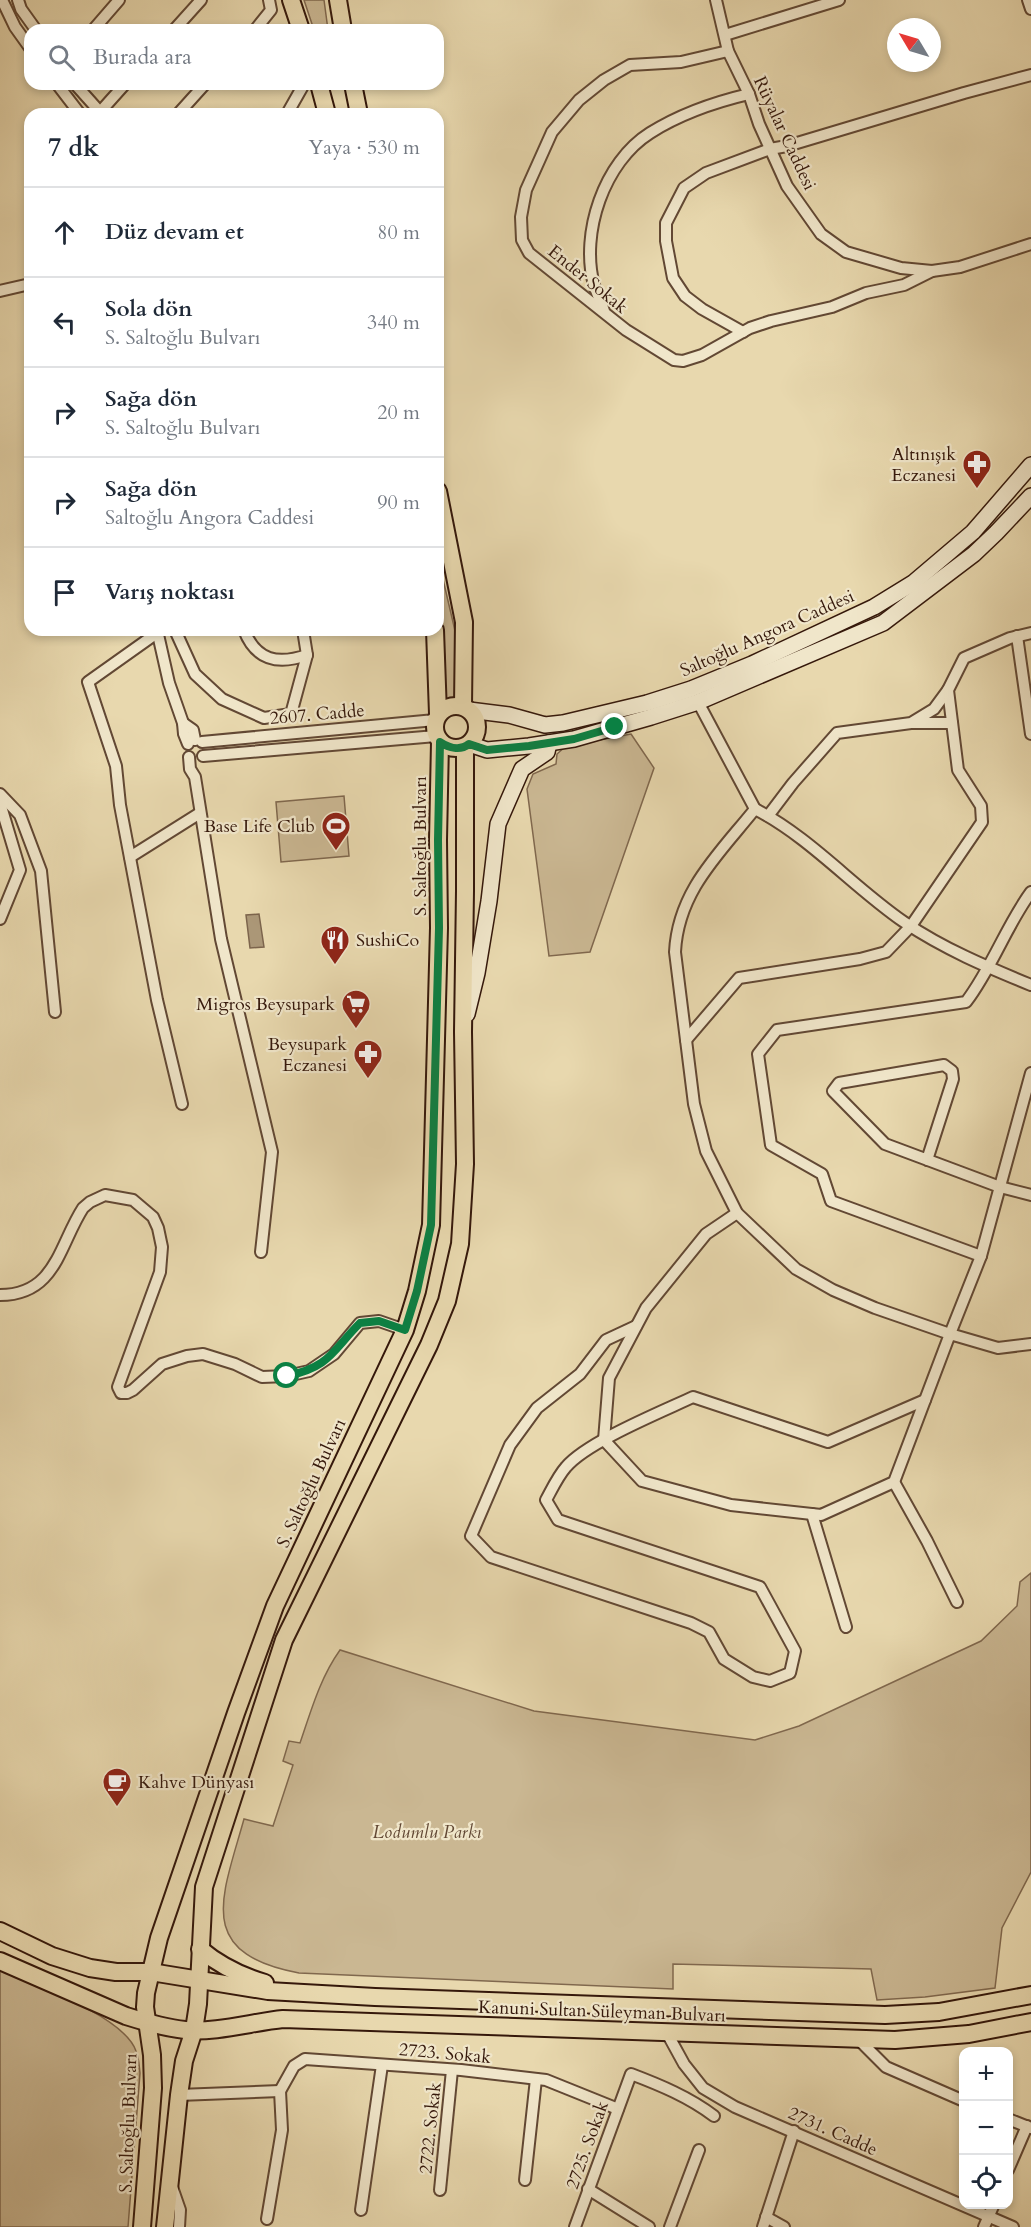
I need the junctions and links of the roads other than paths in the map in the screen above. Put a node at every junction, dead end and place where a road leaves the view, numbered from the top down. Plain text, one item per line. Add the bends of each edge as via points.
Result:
1 (2, 0) edge
2 (18, 0) edge
3 (119, 0) edge
4 (268, 0) edge
5 (291, 0) edge
6 (338, 0) edge
7 (716, 0) edge
8 (838, 0) edge
9 (1028, 0) edge
10 (196, 3) edge
11 (1031, 9) edge
12 (32, 24) edge
13 (98, 24) edge
14 (179, 24) edge
15 (260, 24) edge
16 (299, 24) edge
17 (341, 24) edge
18 (725, 35) junction
19 (24, 38) edge
20 (728, 51) junction
21 (1031, 75) edge
22 (62, 90) edge
23 (80, 90) edge
24 (120, 90) edge
25 (200, 90) edge
26 (301, 90) edge
27 (321, 90) edge
28 (354, 90) edge
29 (749, 94) junction
30 (75, 108) edge
31 (97, 108) edge
32 (105, 108) edge
33 (183, 108) edge
34 (290, 108) edge
35 (325, 108) edge
36 (358, 108) edge
37 (771, 149) junction
38 (1031, 243) edge
39 (933, 271) junction
40 (24, 285) edge
41 (0, 291) edge
42 (605, 313) junction
43 (743, 332) junction
44 (1031, 465) edge
45 (1031, 496) edge
46 (444, 521) edge
47 (1031, 633) edge
48 (150, 636) edge
49 (158, 636) edge
50 (178, 636) edge
51 (246, 636) edge
52 (304, 636) edge
53 (435, 636) edge
54 (1017, 636) junction
55 (307, 656) junction
56 (948, 690) junction
57 (695, 696) junction
58 (466, 708) junction
59 (911, 723) junction
60 (952, 723) junction
61 (343, 728) junction
62 (438, 728) junction
63 (1031, 734) edge
64 (195, 742) junction
65 (549, 743) junction
66 (344, 744) junction
67 (467, 745) junction
68 (197, 757) junction
69 (0, 794) edge
70 (0, 803) edge
71 (755, 809) junction
72 (200, 813) junction
73 (768, 816) junction
74 (130, 857) junction
75 (1031, 892) edge
76 (0, 919) edge
77 (911, 926) junction
78 (987, 967) junction
79 (1031, 985) edge
80 (55, 1012) dead end
81 (463, 1032) junction
82 (686, 1040) junction
83 (1031, 1073) edge
84 (182, 1104) dead end
85 (927, 1160) junction
86 (1000, 1187) junction
87 (1031, 1195) edge
88 (737, 1214) junction
89 (261, 1252) dead end
90 (981, 1256) junction
91 (0, 1295) edge
92 (636, 1326) junction
93 (405, 1330) junction
94 (950, 1334) junction
95 (1031, 1344) edge
96 (925, 1400) junction
97 (604, 1440) junction
98 (894, 1482) junction
99 (812, 1514) junction
100 (957, 1602) dead end
101 (846, 1626) dead end
102 (0, 1931) edge
103 (201, 1949) junction
104 (0, 1961) edge
105 (151, 1972) junction
106 (201, 1980) junction
107 (291, 1992) junction
108 (1031, 1995) edge
109 (1031, 2022) edge
110 (148, 2023) junction
111 (194, 2030) junction
112 (667, 2033) junction
113 (859, 2040) junction
114 (382, 2065) junction
115 (453, 2070) junction
116 (536, 2079) junction
117 (280, 2091) junction
118 (179, 2095) junction
119 (959, 2098) edge
120 (618, 2109) junction
121 (714, 2116) dead end
122 (1013, 2121) edge
123 (1029, 2127) edge
124 (794, 2131) junction
125 (699, 2150) dead end
126 (1013, 2160) edge
127 (525, 2180) dead end
128 (171, 2184) junction
129 (588, 2189) junction
130 (440, 2190) dead end
131 (361, 2210) dead end
132 (267, 2219) dead end
133 (764, 2222) edge
134 (986, 2222) edge
135 (142, 2227) edge
136 (165, 2227) edge
137 (179, 2227) edge
138 (575, 2227) edge
139 (649, 2227) edge
140 (670, 2227) edge
141 (784, 2227) edge
142 (1012, 2227) edge

1 - 19 street
2 - 12 street
3 - 13 street
4 - 15 street via 271,10
5 - 16 main road
6 - 17 main road
7 - 18 street, Rüyalar Caddesi
8 - 18 street
9 - 11 street
10 - 14 street
18 - 20 street, Rüyalar Caddesi
20 - 29 street, Rüyalar Caddesi
20 - 42 street, Ender Sokak via 681,62 630,65 579,100 552,132 526,190 522,240 529,253
21 - 37 street
22 - 30 street
23 - 31 street
24 - 32 street
25 - 33 street
26 - 34 street
27 - 35 main road
28 - 36 main road
29 - 37 street, Rüyalar Caddesi
29 - 42 street via 705,106 648,134 606,182 595,212 591,261 594,284
37 - 39 street, Rüyalar Caddesi via 787,186 821,234 846,252 901,268
37 - 43 street via 706,173 684,188 666,223 668,260 673,278 685,296
38 - 39 street, Rüyalar Caddesi via 960,267
39 - 43 street, Ender Sokak via 904,285
40 - 41 street
42 - 43 street, Ender Sokak via 674,360 702,355
44 - 57 street, Saltoğlu Angora Caddesi via 961,544 900,592
45 - 57 street, Saltoğlu Angora Caddesi via 974,554 883,623
46 - 58 main road via 464,622
47 - 54 street
48 - 74 street via 88,682 116,766
49 - 64 street via 169,683 183,723 194,730
50 - 55 street via 195,674 222,699 264,718 291,714
51 - 55 street via 259,654 280,661
52 - 55 street
53 - 62 main road, S. Saltoğlu Bulvarı
54 - 56 street via 964,658
54 - 63 street
56 - 59 street via 934,709
56 - 60 street
57 - 58 street, Saltoğlu Angora Caddesi via 552,725
57 - 65 street, Saltoğlu Angora Caddesi via 574,739
57 - 71 street
58 - 62 main road via 449,706
58 - 67 main road via 477,722 475,736
59 - 60 street
59 - 73 street via 837,733
60 - 77 street via 958,770 981,806 981,822
61 - 62 street, 2607. Cadde
61 - 64 street, 2607. Cadde
61 - 66 street
62 - 66 street, 2607. Cadde
62 - 67 main road via 452,748
62 - 93 main road, S. Saltoğlu Bulvarı via 439,928 431,1225
64 - 68 street via 206,750
64 - 68 street via 186,749
65 - 67 street, Saltoğlu Angora Caddesi via 487,750
65 - 81 street via 547,752 522,769 498,824 477,973
66 - 68 street, 2607. Cadde
67 - 81 main road
68 - 72 street via 195,777
69 - 80 street via 20,815 41,872
70 - 76 street via 20,870
71 - 73 street
71 - 82 street via 694,884 680,916 675,952
72 - 74 street
72 - 89 street via 221,939 272,1152
73 - 77 street
74 - 84 street
75 - 78 street
77 - 78 street via 945,948
77 - 82 street via 885,952 739,978
78 - 79 street
78 - 90 street via 966,1002 777,1030 759,1053 771,1145 822,1174 831,1202
81 - 103 main road via 465,1164 460,1244 447,1301 284,1640 204,1887
82 - 88 street via 694,1104 706,1151
83 - 86 street
85 - 85 street via 885,1144 833,1091 839,1083 944,1065 952,1071
85 - 86 street
86 - 87 street
86 - 90 street
88 - 92 street via 706,1234
88 - 94 street via 796,1269 833,1290
90 - 94 street
91 - 93 street via 35,1287 51,1270 83,1208 105,1195 133,1200 153,1218 162,1247 160,1272 118,1388 121,1393 133,1390 162,1364 187,1356 203,1354 262,1377 287,1376 309,1371 334,1354 360,1323 379,1321
92 - 97 street via 609,1378
92 - 97 street via 606,1340 580,1374 537,1408 510,1445 471,1536 491,1557 691,1623 709,1632 724,1659 753,1677 770,1681 790,1673 795,1651 760,1587 558,1520 546,1500 566,1467
93 - 105 main road, S. Saltoğlu Bulvarı via 275,1606 159,1938
94 - 95 street via 998,1348
94 - 96 street
96 - 97 street via 828,1442 693,1397
96 - 98 street
97 - 99 street via 642,1480 730,1506
98 - 99 street via 821,1515
98 - 100 street
99 - 101 street
102 - 105 main road, Kanuni Sultan Süleyman Bulvarı via 78,1965 116,1972
103 - 106 main road
103 - 107 main road via 245,1977
104 - 110 main road, Kanuni Sultan Süleyman Bulvarı
105 - 106 main road, Kanuni Sultan Süleyman Bulvarı
105 - 110 main road, S. Saltoğlu Bulvarı via 146,1993
106 - 107 main road, Kanuni Sultan Süleyman Bulvarı
106 - 111 main road
107 - 108 main road, Kanuni Sultan Süleyman Bulvarı via 885,2015 939,2012
109 - 113 main road, Kanuni Sultan Süleyman Bulvarı via 914,2040
110 - 111 main road, Kanuni Sultan Süleyman Bulvarı
110 - 135 main road, S. Saltoğlu Bulvarı via 153,2088
111 - 112 main road, Kanuni Sultan Süleyman Bulvarı via 283,2019
111 - 118 main road
112 - 113 main road, Kanuni Sultan Süleyman Bulvarı
112 - 124 street, 2731. Cadde via 703,2088 735,2107
113 - 119 street via 886,2067
114 - 115 street, 2723. Sokak
114 - 117 street, 2723. Sokak via 305,2059 294,2066
114 - 131 street
115 - 116 street, 2723. Sokak
115 - 130 street, 2722. Sokak
116 - 120 street, 2723. Sokak
116 - 127 street
117 - 118 street
117 - 132 street via 282,2130
118 - 128 main road
120 - 121 street, 2725. Sokak via 631,2074 681,2095
120 - 129 street, 2725. Sokak
122 - 123 street
123 - 126 street
124 - 133 street
124 - 134 street, 2731. Cadde
125 - 140 street
128 - 136 main road
128 - 137 street via 180,2210
129 - 138 street, 2725. Sokak
129 - 139 street
133 - 141 street
134 - 142 street, 2731. Cadde

